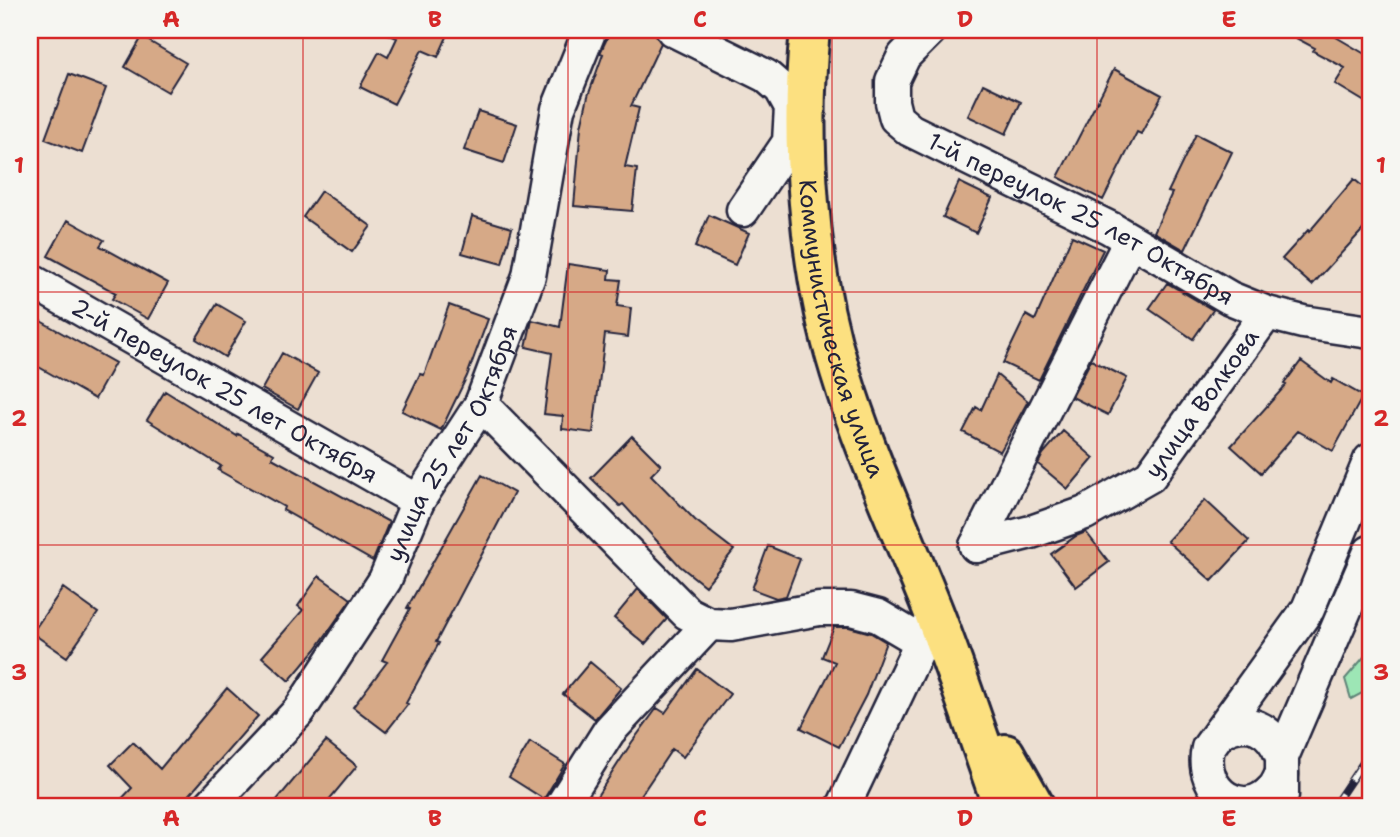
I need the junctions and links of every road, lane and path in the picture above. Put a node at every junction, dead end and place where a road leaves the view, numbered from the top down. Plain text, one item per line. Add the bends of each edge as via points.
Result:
1 (590, 30) edge
2 (673, 30) edge
3 (810, 30) edge
4 (930, 30) edge
5 (743, 209) dead end
6 (1130, 241) junction
7 (30, 280) edge
8 (1267, 313) junction
9 (1370, 332) edge
10 (481, 404) junction
11 (1370, 460) edge
12 (418, 501) junction
13 (1370, 552) edge
14 (709, 624) junction
15 (928, 628) junction
16 (1219, 733) junction
17 (1282, 765) junction
18 (209, 807) edge
19 (561, 807) edge
20 (843, 807) edge
21 (1003, 807) edge
22 (1035, 807) edge
23 (1282, 807) edge

1 - 10 street, улица 25 лет Октября via 558,109 529,276
2 - 5 street via 766,76 782,89 791,107 789,142
3 - 15 main road, Коммунистическая улица via 806,71 809,195 820,285 839,370
4 - 6 street, 1-й переулок 25 лет Октября via 904,56 892,81 896,118 910,130
6 - 8 street, 1-й переулок 25 лет Октября via 1230,298
6 - 8 street, улица Волкова via 976,546 1085,513 1150,476
7 - 12 street, 2-й переулок 25 лет Октября
8 - 9 street, 1-й переулок 25 лет Октября
10 - 12 street, улица 25 лет Октября
10 - 14 street via 687,613
11 - 16 street via 1308,609
12 - 18 street, улица 25 лет Октября via 385,580 299,710
13 - 17 street
14 - 15 street via 851,609
14 - 19 street via 609,731
15 - 20 street
15 - 21 main road, Коммунистическая улица
15 - 22 main road, Коммунистическая улица
16 - 17 street via 1240,724 1269,733 1278,744
16 - 17 street via 1205,761 1219,793 1238,802 1258,799 1273,789
17 - 23 street

